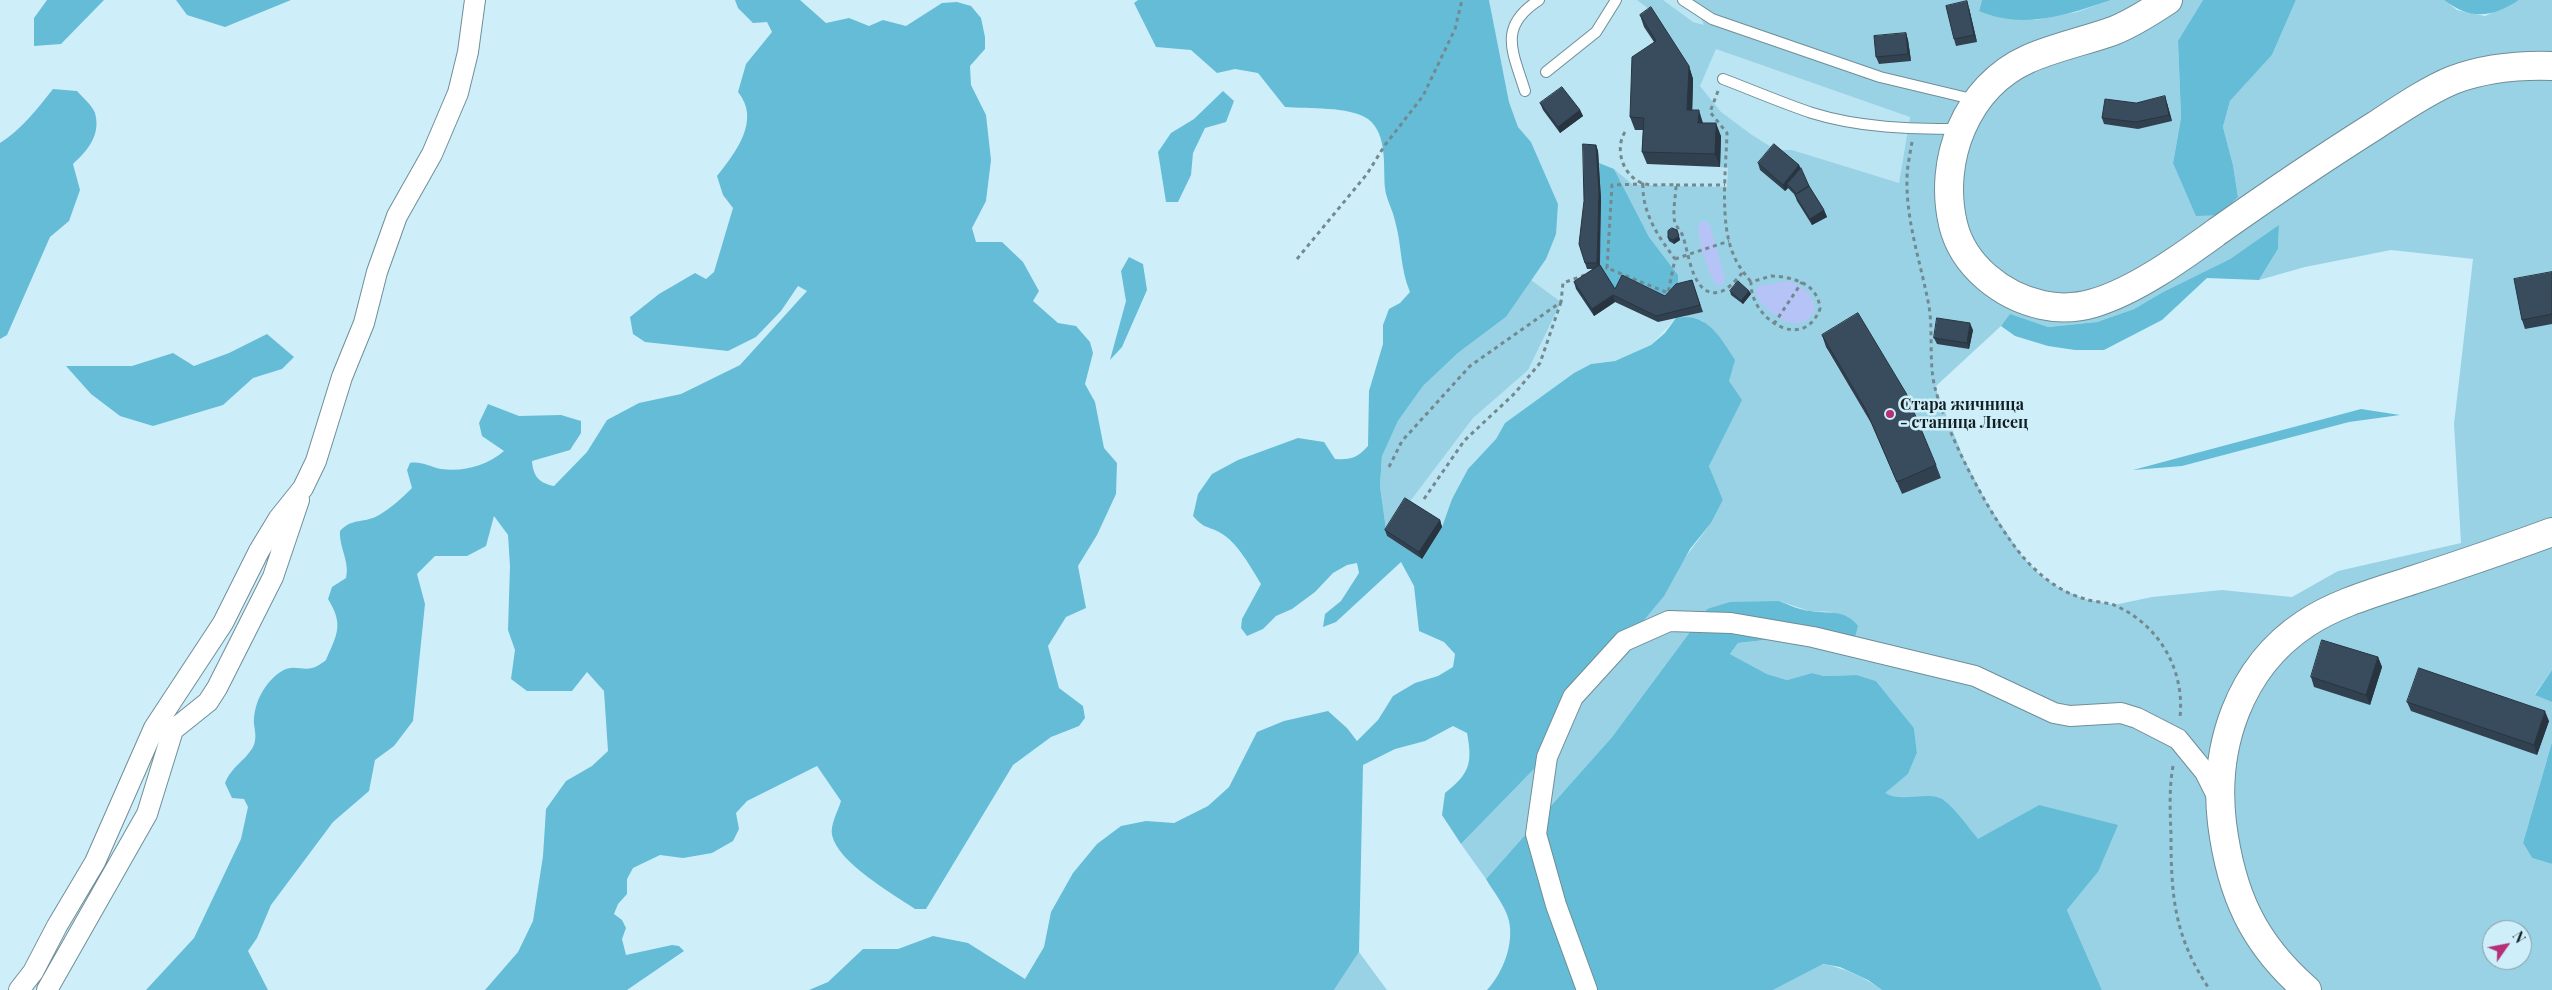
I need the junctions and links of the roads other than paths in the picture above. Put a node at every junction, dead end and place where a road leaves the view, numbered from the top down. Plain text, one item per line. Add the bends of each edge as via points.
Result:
1 (475, 0) edge
2 (1539, 0) edge
3 (1616, 0) edge
4 (1683, 0) edge
5 (2168, 0) edge
6 (2552, 66) edge
7 (1546, 72) dead end
8 (1723, 79) road end
9 (1525, 91) dead end
10 (1978, 100) junction
11 (1961, 129) junction
12 (303, 488) junction
13 (2552, 532) edge
14 (2220, 802) junction
15 (19, 990) edge
16 (47, 990) edge
17 (1587, 990) edge
18 (2307, 990) edge

1 - 12 street via 458,93 432,154 397,216 377,272 364,323
2 - 9 lane via 1521,15 1512,30 1513,48
3 - 7 lane via 1596,32
4 - 10 lane via 1712,18 1880,77
5 - 10 main road via 2138,20 2027,60 1998,78
6 - 11 main road via 2517,64 2453,80 2320,160 2180,258 2117,294 2073,307 2053,307 2016,296 2000,288 1966,255 1954,230 1949,198 1953,153
8 - 11 lane via 1813,113 1914,129
10 - 11 main road
12 - 15 street via 258,551 223,623 154,728 95,862 34,972
12 - 16 street via 273,577 217,688 208,702 173,730 147,814
13 - 14 main road via 2368,595 2324,614 2287,637 2260,667 2235,711 2227,732
14 - 17 street via 2205,772 2178,739 2150,722 2121,713 2070,716 2054,713 1975,676 1862,648 1731,623 1669,621 1624,641 1573,697 1547,757 1536,834 1556,905
14 - 18 main road via 2239,901 2256,935 2283,969

